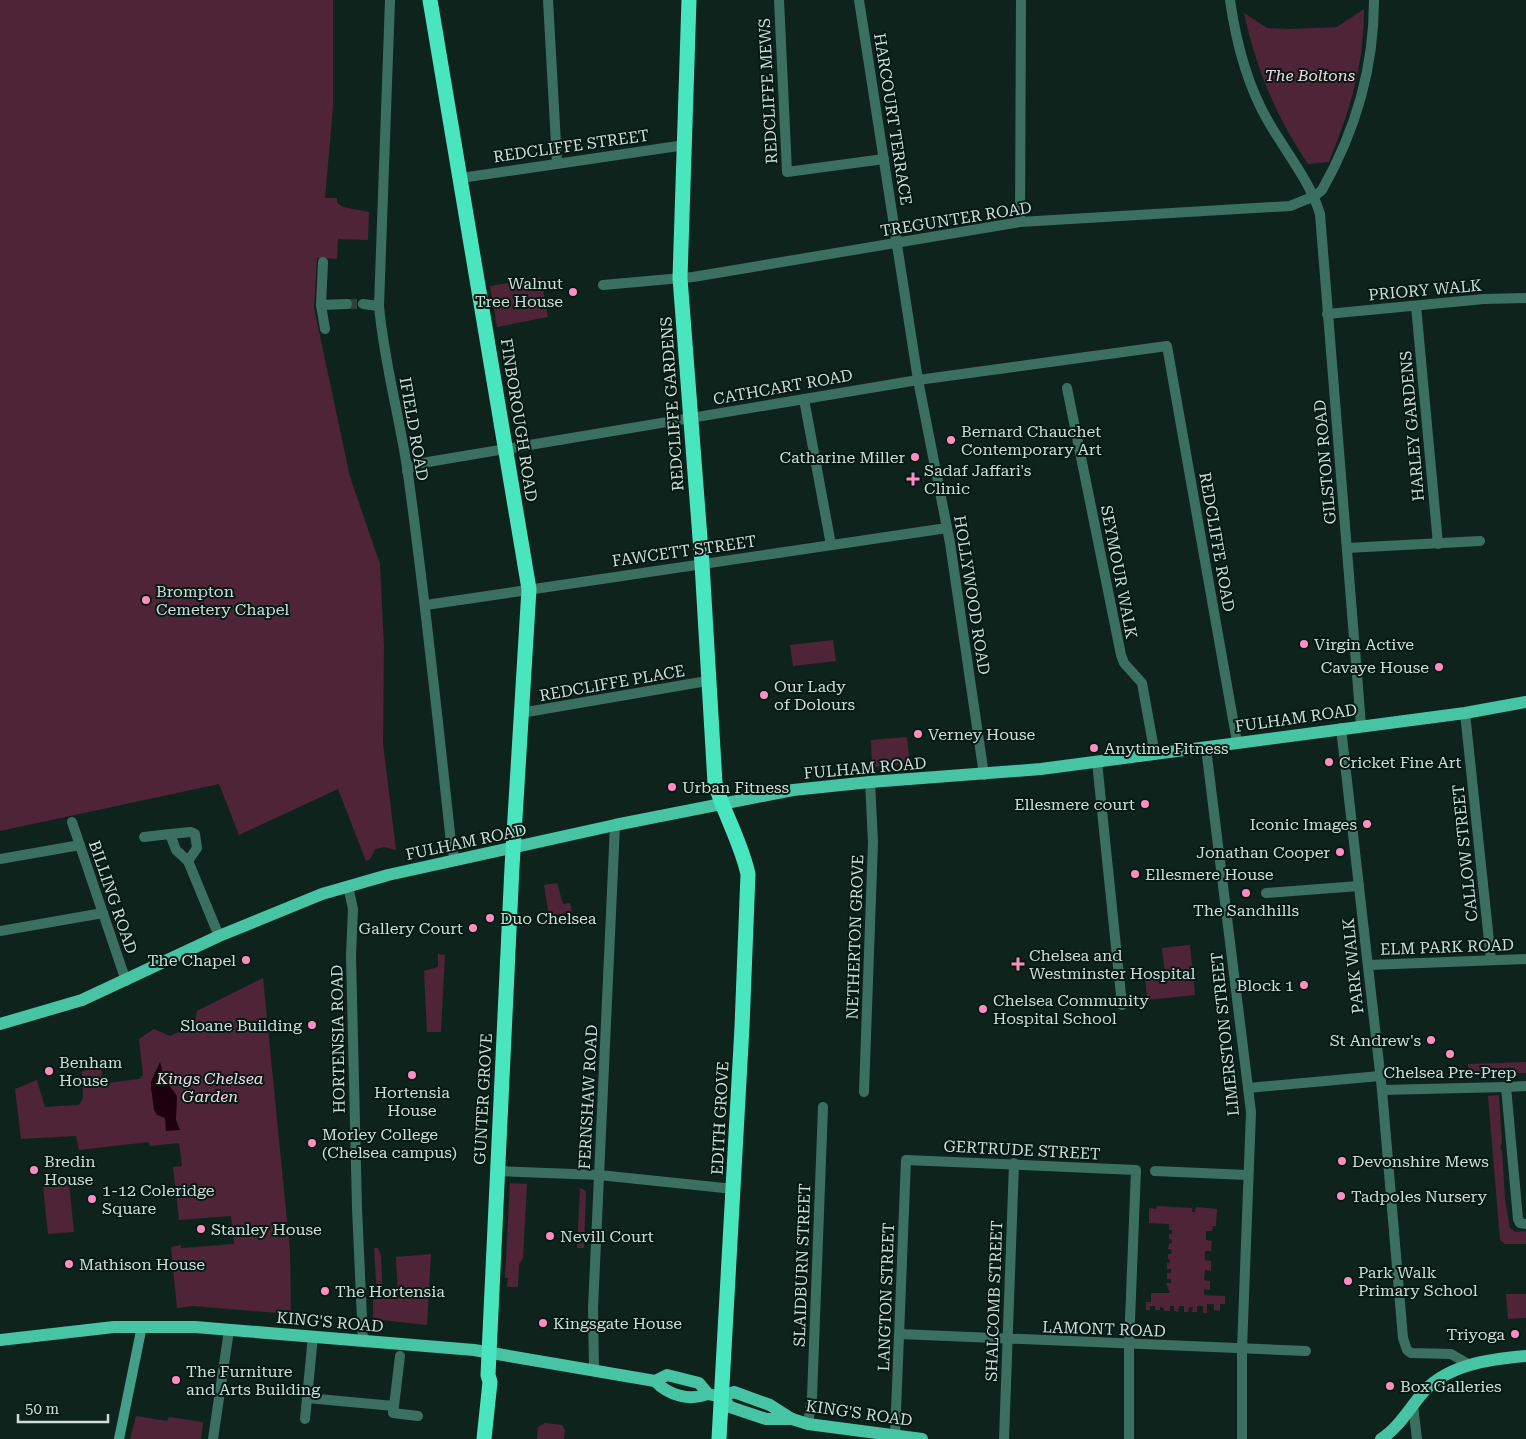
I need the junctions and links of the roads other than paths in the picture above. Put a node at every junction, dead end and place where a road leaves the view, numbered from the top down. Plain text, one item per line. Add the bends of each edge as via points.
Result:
1 (390, 0) edge
2 (430, 0) edge
3 (548, 0) edge
4 (689, 0) edge
5 (779, 0) edge
6 (859, 0) edge
7 (1021, 0) edge
8 (1230, 0) edge
9 (1374, 0) edge
10 (685, 145) junction
11 (884, 159) junction
12 (557, 162) junction
13 (461, 178) junction
14 (1315, 196) junction
15 (1020, 222) junction
16 (897, 243) junction
17 (322, 262) dead end
18 (680, 278) junction
19 (603, 285) dead end
20 (1526, 298) edge
21 (347, 304) tunnel mouth
22 (363, 304) tunnel mouth
23 (321, 306) junction
24 (379, 306) junction
25 (1416, 306) junction
26 (1327, 314) junction
27 (325, 329) dead end
28 (1167, 346) joint
29 (918, 380) junction
30 (1067, 388) dead end
31 (804, 399) junction
32 (690, 418) junction
33 (506, 450) junction
34 (408, 471) junction
35 (947, 528) junction
36 (1480, 541) dead end
37 (1438, 544) junction
38 (831, 545) junction
39 (1347, 548) junction
40 (702, 564) junction
41 (529, 589) junction
42 (426, 605) junction
43 (708, 681) junction
44 (1526, 702) edge
45 (521, 713) junction
46 (1465, 713) junction
47 (1360, 725) junction
48 (1341, 728) junction
49 (1237, 742) junction
50 (1206, 748) junction
51 (1155, 756) junction
52 (1097, 762) junction
53 (984, 775) junction
54 (870, 782) junction
55 (721, 804) junction
56 (72, 822) dead end
57 (615, 826) junction
58 (170, 834) junction
59 (144, 837) dead end
60 (80, 845) junction
61 (513, 848) junction
62 (0, 859) edge
63 (455, 861) junction
64 (188, 862) junction
65 (348, 886) junction
66 (1359, 886) junction
67 (1266, 893) dead end
68 (103, 913) junction
69 (0, 931) edge
70 (219, 936) junction
71 (1526, 959) edge
72 (1491, 960) junction
73 (1368, 966) junction
74 (126, 981) junction
75 (1122, 1005) dead end
76 (0, 1024) edge
77 (1380, 1076) junction
78 (1526, 1086) edge
79 (1506, 1087) junction
80 (1248, 1088) junction
81 (1382, 1090) junction
82 (864, 1092) dead end
83 (823, 1106) dead end
84 (906, 1160) joint
85 (1014, 1163) junction
86 (1155, 1170) dead end
87 (497, 1171) junction
88 (599, 1175) junction
89 (1248, 1175) junction
90 (734, 1189) junction
91 (1526, 1224) edge
92 (142, 1326) junction
93 (229, 1330) junction
94 (900, 1334) junction
95 (313, 1336) junction
96 (0, 1340) edge
97 (1008, 1340) junction
98 (363, 1341) junction
99 (1129, 1345) junction
100 (1242, 1348) junction
101 (1306, 1351) dead end
102 (490, 1352) junction
103 (400, 1356) dead end
104 (1526, 1356) edge
105 (1470, 1365) junction
106 (594, 1369) junction
107 (715, 1396) junction
108 (307, 1398) junction
109 (1413, 1405) junction
110 (394, 1406) junction
111 (418, 1416) dead end
112 (305, 1419) dead end
113 (808, 1424) junction
114 (895, 1436) junction
115 (1387, 1437) edge
116 (119, 1439) edge
117 (213, 1439) edge
118 (484, 1439) edge
119 (719, 1439) edge
120 (922, 1439) edge
121 (1004, 1439) edge
122 (1129, 1439) edge
123 (1242, 1439) edge
124 (1417, 1439) edge

1 - 24 street, IFIELD ROAD
2 - 13 highway, FINBOROUGH ROAD
3 - 12 street
4 - 10 highway, REDCLIFFE GARDENS
5 - 11 street, REDCLIFFE MEWS via 787,172
6 - 11 street, HARCOURT TERRACE
7 - 15 street
8 - 14 street via 1237,44 1252,90
9 - 14 street via 1372,44 1360,104 1330,177
10 - 12 street, REDCLIFFE STREET
10 - 18 highway, REDCLIFFE GARDENS
11 - 16 street, HARCOURT TERRACE
12 - 13 street, REDCLIFFE STREET
13 - 33 highway, FINBOROUGH ROAD
14 - 15 street, TREGUNTER ROAD via 1290,206
14 - 26 street, GILSTON ROAD via 1322,232
15 - 16 street, TREGUNTER ROAD
16 - 18 street, TREGUNTER ROAD
16 - 29 street, HOLLYWOOD ROAD
17 - 23 street
18 - 19 street, TREGUNTER ROAD
18 - 32 highway, REDCLIFFE GARDENS
20 - 25 street, PRIORY WALK
21 - 23 street
22 - 24 street
23 - 27 street
24 - 34 street, IFIELD ROAD via 383,344
25 - 26 street, PRIORY WALK
25 - 37 street, HARLEY GARDENS
26 - 39 street, GILSTON ROAD
28 - 29 street, CATHCART ROAD
28 - 49 street, REDCLIFFE ROAD
29 - 31 street, CATHCART ROAD
29 - 35 street, HOLLYWOOD ROAD
30 - 51 street, SEYMOUR WALK via 1120,655 1142,683
31 - 32 street, CATHCART ROAD
31 - 38 street
32 - 33 street, CATHCART ROAD
32 - 40 highway, REDCLIFFE GARDENS
33 - 34 street, CATHCART ROAD via 416,464
33 - 41 highway, FINBOROUGH ROAD
34 - 42 street, IFIELD ROAD
35 - 38 street, FAWCETT STREET
35 - 53 street, HOLLYWOOD ROAD
36 - 37 street
37 - 39 street
38 - 40 street, FAWCETT STREET
39 - 47 street, GILSTON ROAD
40 - 41 street, FAWCETT STREET
40 - 43 highway, REDCLIFFE GARDENS
41 - 42 street, FAWCETT STREET
41 - 45 highway, FINBOROUGH ROAD
42 - 63 street, IFIELD ROAD
43 - 45 street, REDCLIFFE PLACE
43 - 55 highway, REDCLIFFE GARDENS via 715,783
44 - 46 main road, FULHAM ROAD
45 - 61 highway, FINBOROUGH ROAD
46 - 47 main road, FULHAM ROAD
46 - 72 street, CALLOW STREET
47 - 48 main road, FULHAM ROAD
48 - 49 main road, FULHAM ROAD
48 - 66 street, PARK WALK
49 - 50 main road, FULHAM ROAD
50 - 51 main road, FULHAM ROAD
50 - 80 street, LIMERSTON STREET
51 - 52 main road, FULHAM ROAD
52 - 53 main road, FULHAM ROAD
52 - 75 street
53 - 54 main road, FULHAM ROAD
54 - 55 main road, FULHAM ROAD via 793,790
54 - 82 street, NETHERTON GROVE via 874,842
55 - 57 main road, FULHAM ROAD
55 - 90 highway, EDITH GROVE via 745,859 748,874
56 - 60 street, BILLING ROAD
57 - 61 main road, FULHAM ROAD
57 - 88 street, FERNSHAW ROAD
58 - 59 street
58 - 64 street via 176,850
58 - 64 street via 191,832 197,837 196,848
60 - 62 street
60 - 68 street, BILLING ROAD
61 - 63 main road, FULHAM ROAD
61 - 87 highway, GUNTER GROVE
63 - 65 main road, FULHAM ROAD
64 - 70 street
65 - 70 main road, FULHAM ROAD
65 - 98 street, HORTENSIA ROAD via 353,909 351,955 357,1216
66 - 67 street
66 - 73 street, PARK WALK
68 - 69 street
68 - 74 street, BILLING ROAD
70 - 74 main road, FULHAM ROAD
71 - 72 street, ELM PARK ROAD
72 - 73 street, ELM PARK ROAD
73 - 77 street, PARK WALK
74 - 76 main road, FULHAM ROAD via 82,1000
77 - 80 street
77 - 81 street, PARK WALK
78 - 79 street
79 - 81 street
79 - 91 street via 1518,1219
80 - 89 street, LIMERSTON STREET via 1251,1112
81 - 105 street, PARK WALK via 1402,1338 1406,1350 1419,1354 1451,1354
83 - 113 street, SLAIDBURN STREET
84 - 85 street, GERTRUDE STREET
84 - 94 street, LANGTON STREET
85 - 97 street, SHALCOMB STREET
85 - 99 street, GERTRUDE STREET via 1136,1170
86 - 89 street
87 - 88 street
87 - 102 highway, GUNTER GROVE
88 - 90 street
88 - 106 street, FERNSHAW ROAD via 593,1308
89 - 100 street, LIMERSTON STREET
90 - 107 highway, EDITH GROVE
92 - 93 main road, KING'S ROAD
92 - 96 main road, KING'S ROAD
92 - 116 street
93 - 95 main road, KING'S ROAD
93 - 117 street
94 - 97 street, LAMONT ROAD
94 - 114 street, LANGTON STREET
95 - 98 main road, KING'S ROAD
95 - 108 street
97 - 99 street, LAMONT ROAD
97 - 121 street, SHALCOMB STREET
98 - 102 main road, KING'S ROAD
99 - 100 street, LAMONT ROAD
99 - 122 street
100 - 101 street, LAMONT ROAD
100 - 123 street, LIMERSTON STREET
102 - 106 main road, KING'S ROAD
102 - 118 highway, GUNTER GROVE
103 - 110 street
104 - 105 main road
105 - 109 main road via 1430,1385
106 - 107 main road, KING'S ROAD via 655,1380 667,1375 699,1383
107 - 113 main road, KING'S ROAD via 734,1392
107 - 119 highway, EDITH GROVE
108 - 110 street
108 - 112 street
109 - 115 main road
109 - 124 street
110 - 111 street via 393,1413
113 - 114 main road, KING'S ROAD
114 - 120 main road, KING'S ROAD

